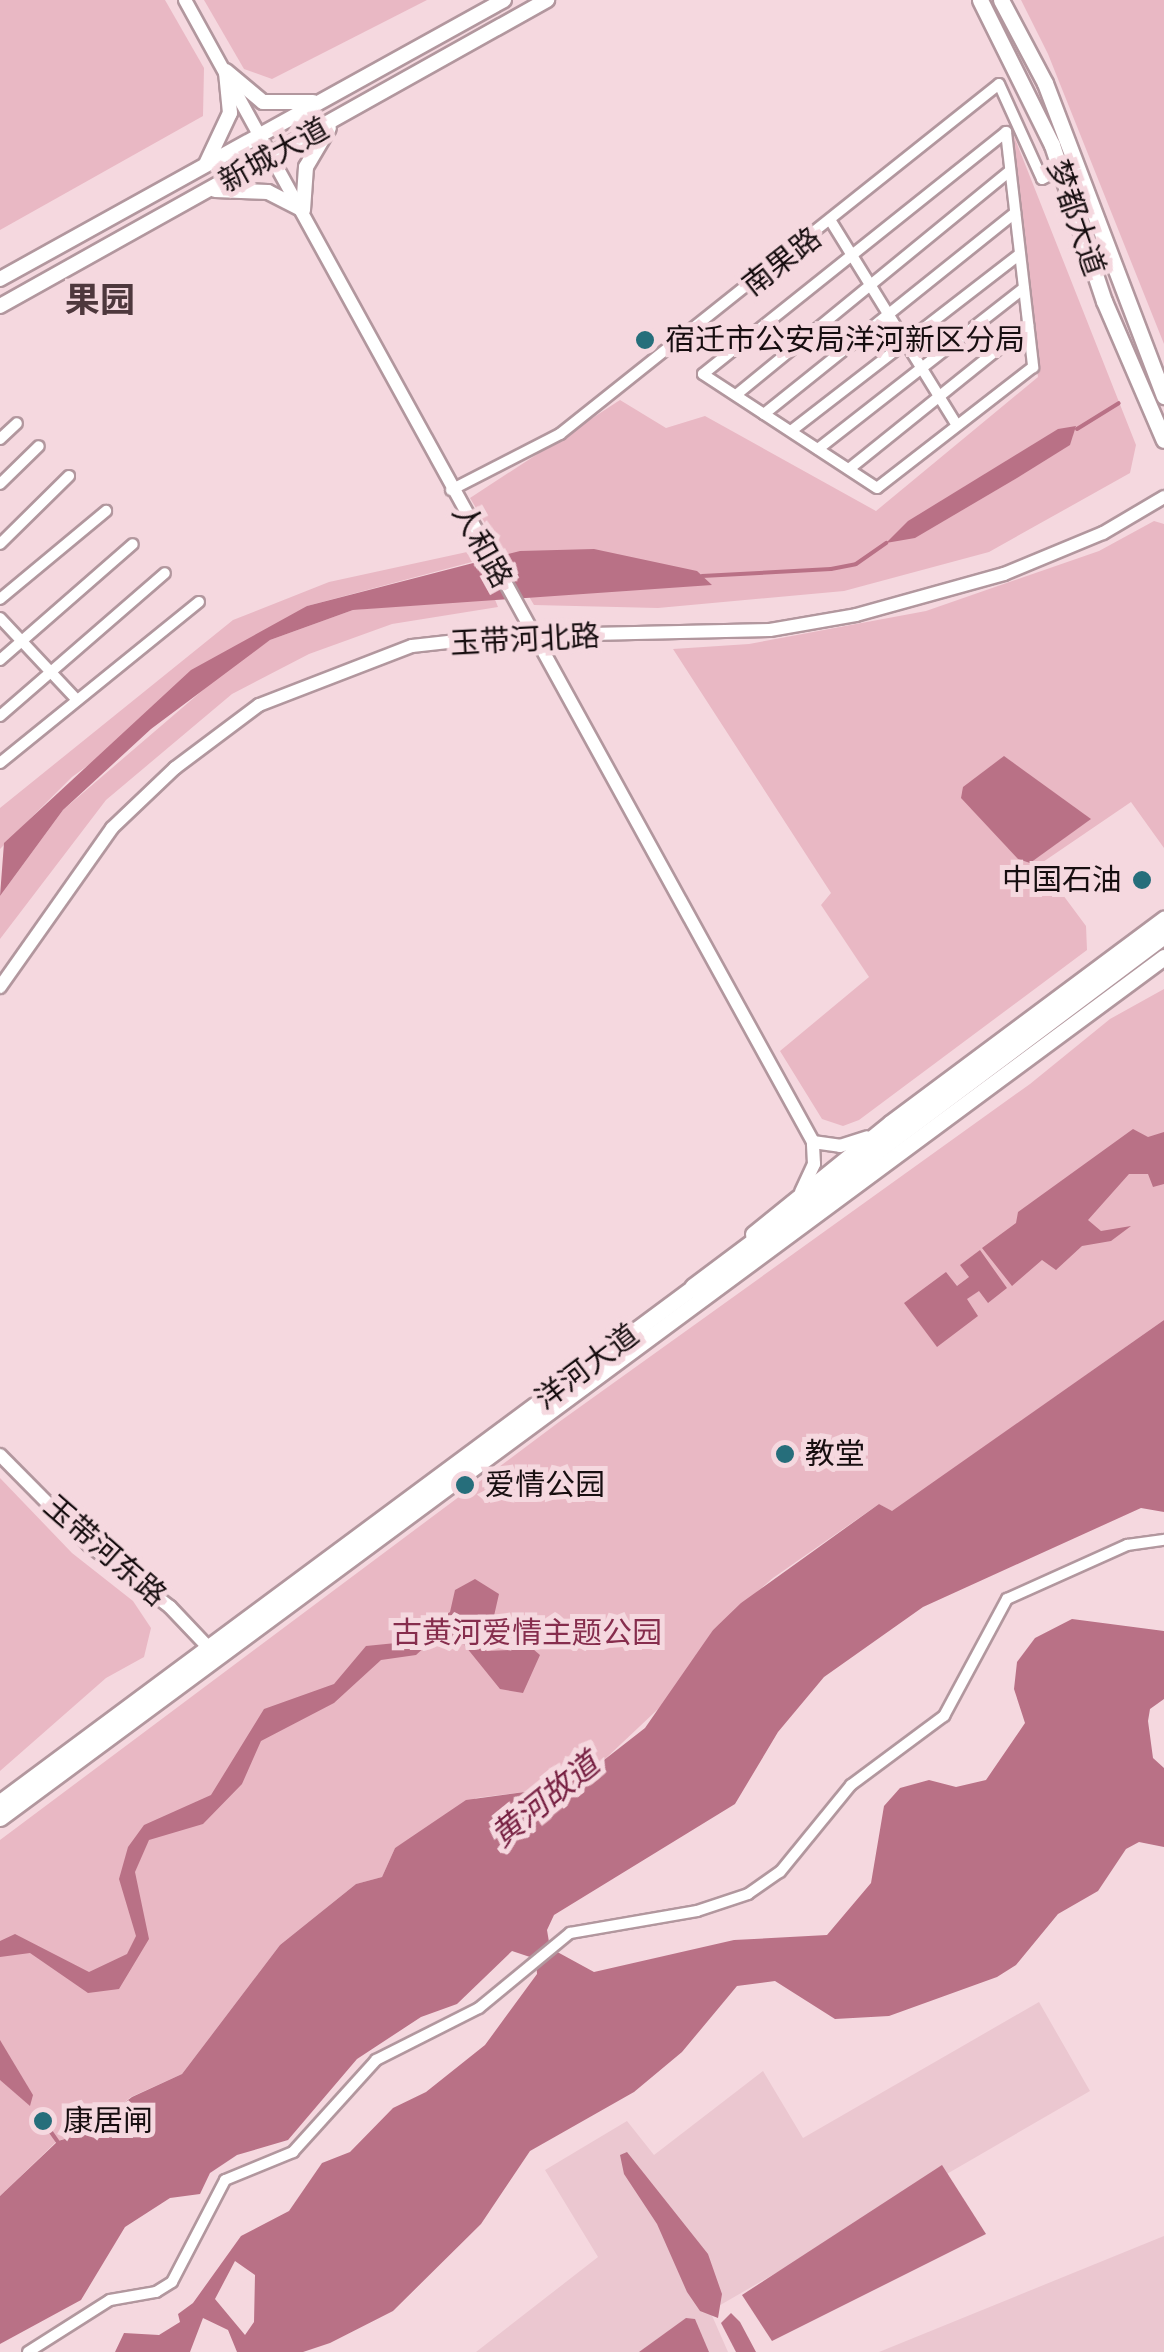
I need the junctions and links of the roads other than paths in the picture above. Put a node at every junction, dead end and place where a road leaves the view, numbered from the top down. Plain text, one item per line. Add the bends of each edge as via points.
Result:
1 (185, 0) edge
2 (504, 0) edge
3 (547, 0) edge
4 (980, 0) edge
5 (1002, 0) edge
6 (226, 71) junction
7 (346, 88) junction
8 (330, 97) junction
9 (358, 108) junction
10 (335, 121) junction
11 (263, 134) junction
12 (274, 155) junction
13 (204, 166) junction
14 (1060, 170) junction
15 (1010, 171) junction
16 (188, 176) junction
17 (204, 194) junction
18 (303, 210) junction
19 (1015, 214) junction
20 (832, 223) junction
21 (852, 254) junction
22 (1020, 254) junction
23 (0, 278) edge
24 (871, 284) junction
25 (1024, 288) junction
26 (0, 306) edge
27 (890, 316) junction
28 (1028, 325) junction
29 (905, 340) junction
30 (923, 369) junction
31 (736, 396) junction
32 (939, 396) junction
33 (1164, 396) edge
34 (764, 414) junction
35 (955, 422) junction
36 (17, 423) dead end
37 (791, 431) junction
38 (0, 439) edge
39 (1164, 440) edge
40 (40, 446) dead end
41 (818, 450) junction
42 (849, 470) junction
43 (69, 476) dead end
44 (0, 484) edge
45 (451, 490) junction
46 (1164, 498) edge
47 (106, 511) dead end
48 (0, 544) edge
49 (133, 544) dead end
50 (165, 572) dead end
51 (0, 599) edge
52 (199, 602) dead end
53 (0, 618) edge
54 (532, 636) junction
55 (21, 641) junction
56 (0, 660) edge
57 (52, 673) junction
58 (77, 700) junction
59 (0, 716) edge
60 (0, 763) edge
61 (1164, 919) edge
62 (1164, 936) edge
63 (1164, 957) edge
64 (0, 987) edge
65 (882, 1128) junction
66 (813, 1142) junction
67 (800, 1201) junction
68 (694, 1288) joint
69 (0, 1456) edge
70 (1164, 1540) edge
71 (209, 1648) junction
72 (0, 1802) edge
73 (0, 1818) edge
74 (28, 2352) edge

1 - 6 street, 人和路
2 - 7 main road, 新城大道
3 - 9 main road, 新城大道
4 - 14 main road, 梦都大道
5 - 33 main road, 梦都大道 via 1045,83
6 - 8 main road via 251,95 274,105
6 - 11 street, 人和路
6 - 13 main road via 228,123
7 - 8 main road, 新城大道
7 - 9 main road
8 - 11 main road, 新城大道
9 - 10 main road, 新城大道
10 - 12 main road, 新城大道
10 - 18 main road via 306,167
11 - 12 street, 人和路
11 - 13 main road, 新城大道
12 - 17 main road, 新城大道
12 - 18 street, 人和路
13 - 16 main road, 新城大道
14 - 20 street, 南果路 via 1042,179 999,84
14 - 39 main road, 梦都大道 via 1104,301
15 - 19 street
15 - 21 street via 1006,132
15 - 24 street
16 - 17 main road
16 - 23 main road, 新城大道
17 - 18 main road via 268,192
17 - 26 main road, 新城大道
18 - 45 street, 人和路
19 - 22 street
19 - 27 street
20 - 21 street
20 - 45 street, 南果路 via 560,434
21 - 24 street
21 - 31 street via 703,374
22 - 25 street
22 - 29 street
24 - 27 street
24 - 31 street
25 - 28 street
25 - 30 street
27 - 29 street
27 - 34 street
28 - 32 street
28 - 35 street via 1033,366
29 - 30 street
29 - 37 street
30 - 32 street
30 - 41 street
31 - 34 street
32 - 35 street
32 - 42 street
34 - 37 street
35 - 42 street via 876,488
36 - 38 street
37 - 41 street
40 - 44 street
41 - 42 street
43 - 48 street
45 - 54 street, 人和路
46 - 54 street, 玉带河北路 via 1103,534 1004,574 856,615 770,630
47 - 51 street
49 - 55 street
50 - 57 street
52 - 58 street
53 - 55 street
54 - 64 street, 玉带河北路 via 412,646 259,705 175,768 112,828
54 - 66 street, 人和路
55 - 56 street
55 - 57 street
57 - 58 street
57 - 59 street
58 - 60 street
61 - 65 main road
62 - 67 highway
63 - 73 main road, 洋河大道
65 - 66 street via 846,1146
65 - 67 main road
66 - 67 street via 814,1164
67 - 68 highway
68 - 71 main road, 洋河大道
69 - 71 street, 玉带河东路 via 89,1545 170,1606
70 - 74 street via 1126,1545 1007,1599 944,1716 850,1785 763,1884 696,1911 580,1930 556,1942 480,2008 376,2060 292,2152 225,2180 172,2282 156,2292 110,2300
71 - 72 main road, 洋河大道

